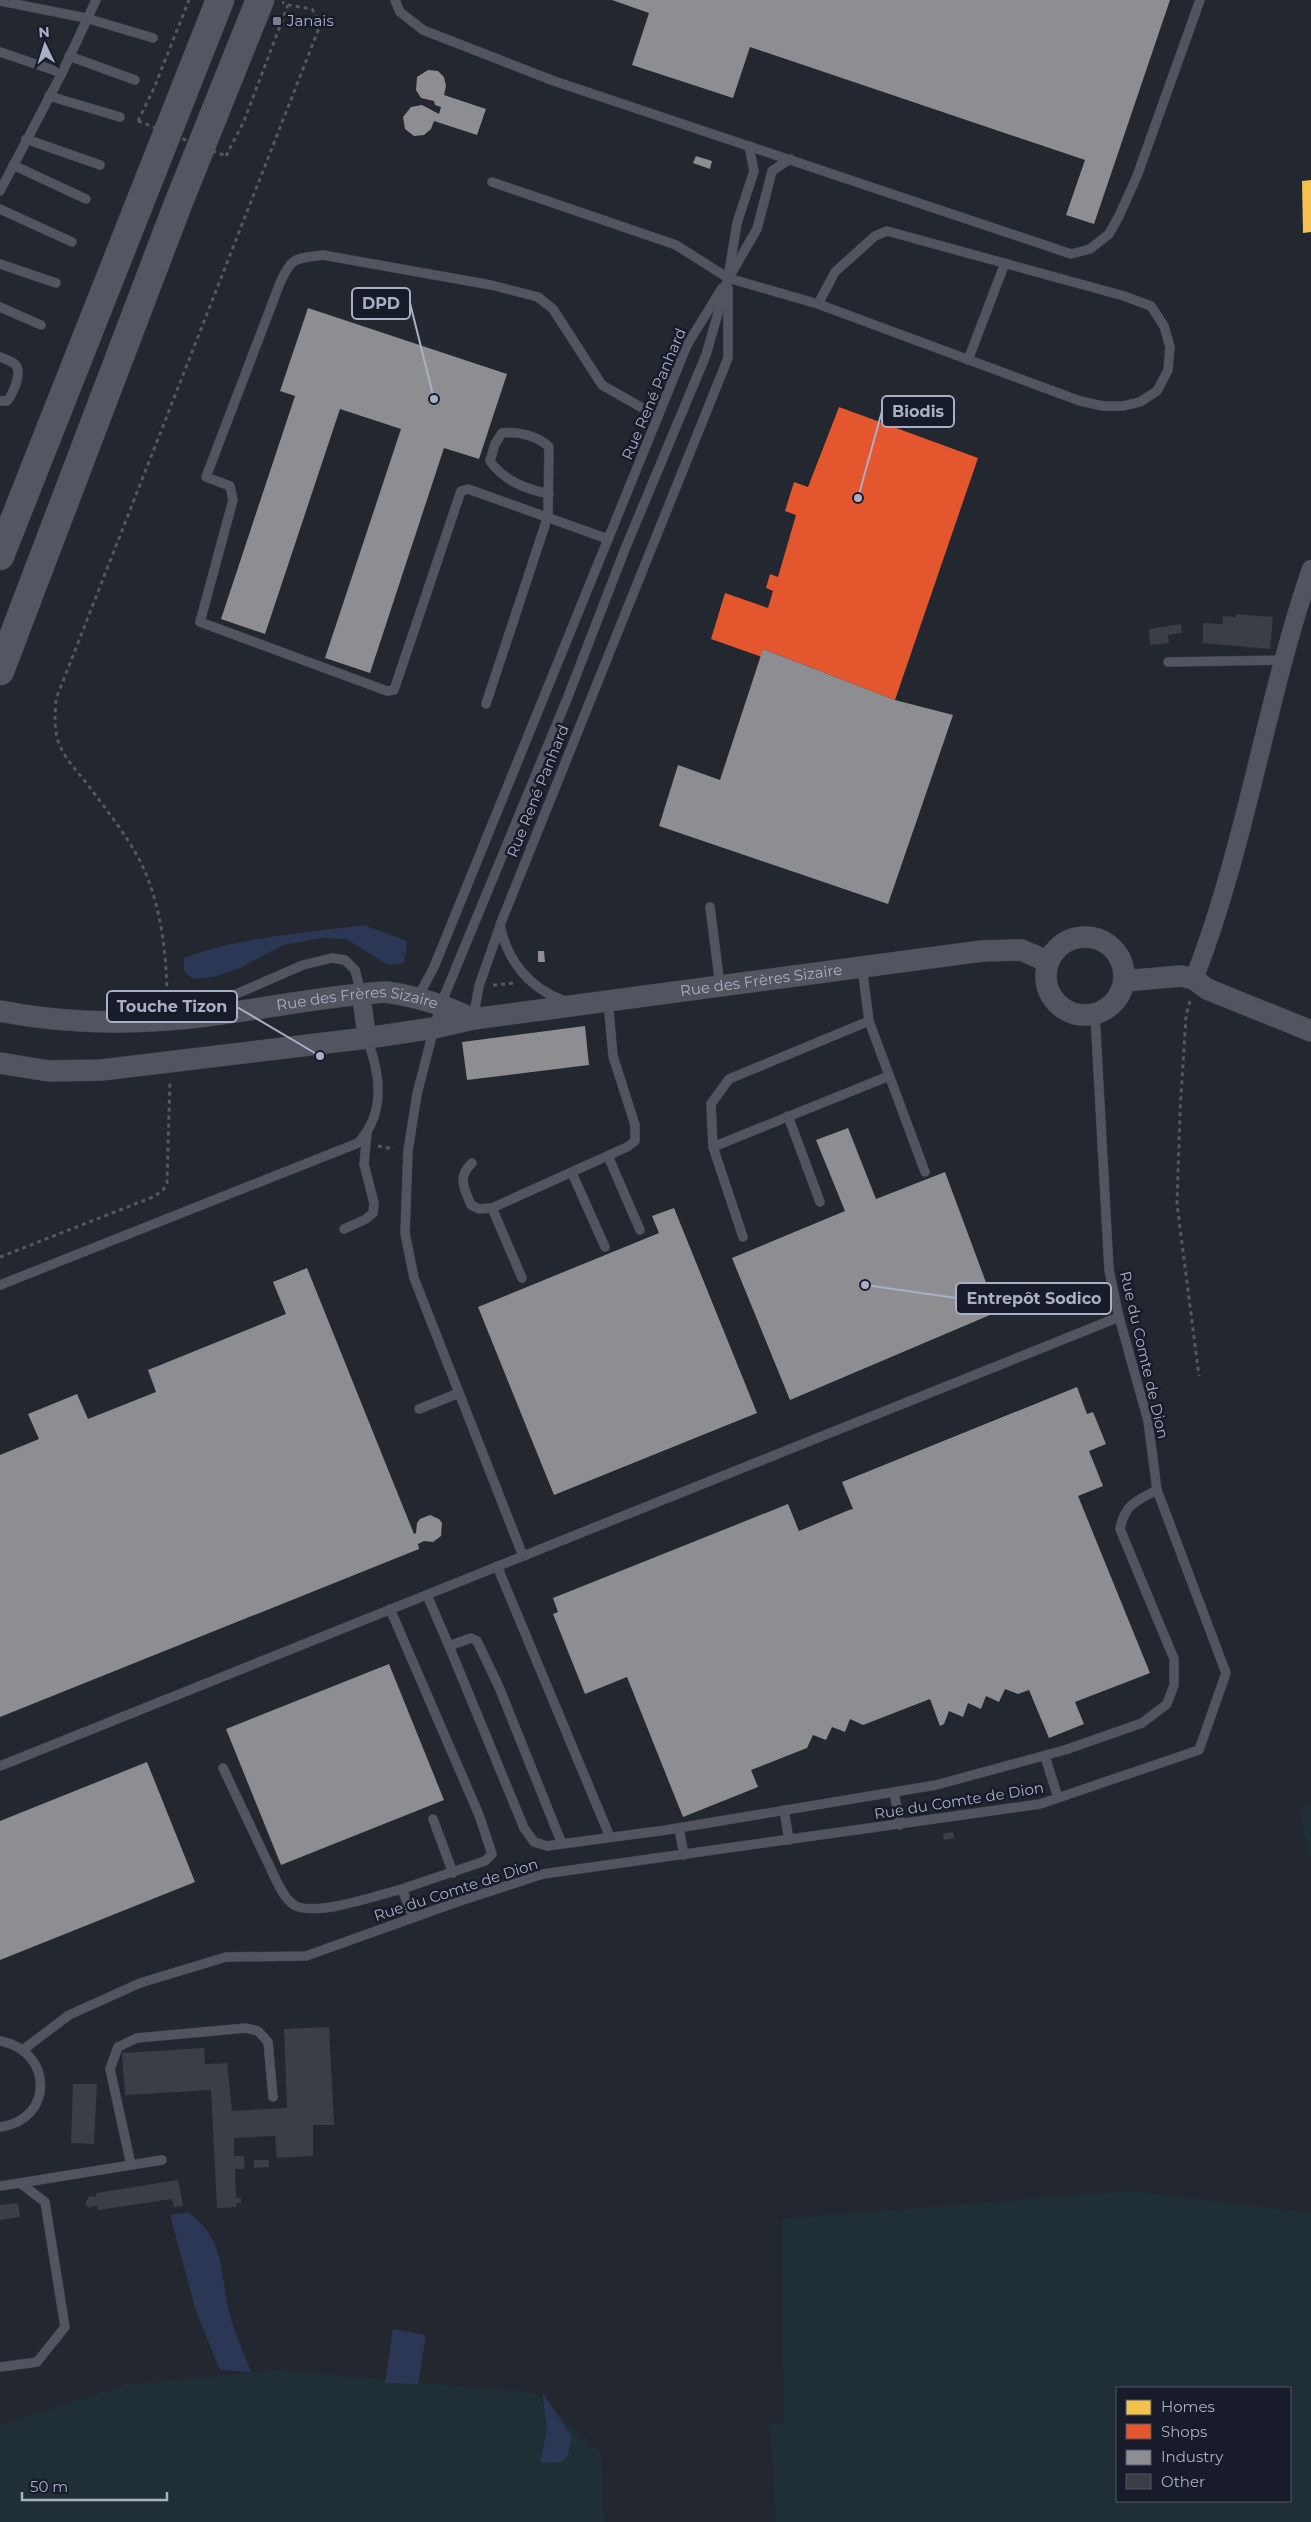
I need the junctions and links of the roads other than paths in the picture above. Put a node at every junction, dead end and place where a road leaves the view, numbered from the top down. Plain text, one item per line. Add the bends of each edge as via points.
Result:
1 (96, 0) edge
2 (220, 0) edge
3 (260, 0) edge
4 (395, 0) edge
5 (1200, 0) edge
6 (0, 2) edge
7 (86, 18) junction
8 (154, 38) dead end
9 (0, 52) edge
10 (69, 56) junction
11 (62, 73) junction
12 (135, 80) dead end
13 (49, 96) junction
14 (120, 117) dead end
15 (26, 139) junction
16 (749, 146) junction
17 (790, 159) junction
18 (13, 165) junction
19 (100, 165) dead end
20 (492, 182) dead end
21 (0, 192) edge
22 (86, 200) dead end
23 (0, 209) edge
24 (72, 242) dead end
25 (1005, 263) junction
26 (0, 264) edge
27 (728, 278) junction
28 (56, 283) dead end
29 (818, 304) junction
30 (0, 307) edge
31 (41, 325) dead end
32 (0, 357) edge
33 (968, 360) junction
34 (0, 401) edge
35 (658, 417) junction
36 (549, 494) junction
37 (545, 515) junction
38 (608, 539) junction
39 (0, 556) edge
40 (1311, 569) edge
41 (1283, 660) junction
42 (1168, 662) dead end
43 (0, 671) edge
44 (486, 704) dead end
45 (710, 907) dead end
46 (500, 925) junction
47 (1048, 960) junction
48 (862, 967) junction
49 (1194, 979) junction
50 (1124, 981) junction
51 (720, 986) junction
52 (361, 994) junction
53 (418, 997) junction
54 (608, 1001) junction
55 (442, 1004) junction
56 (577, 1005) junction
57 (0, 1012) edge
58 (1095, 1014) junction
59 (214, 1015) junction
60 (473, 1019) junction
61 (869, 1021) junction
62 (434, 1028) junction
63 (1311, 1031) edge
64 (367, 1038) junction
65 (0, 1063) edge
66 (889, 1076) junction
67 (788, 1116) junction
68 (367, 1133) junction
69 (713, 1147) junction
70 (608, 1156) junction
71 (472, 1163) dead end
72 (572, 1172) junction
73 (925, 1172) dead end
74 (820, 1202) dead end
75 (492, 1208) junction
76 (344, 1228) dead end
77 (640, 1230) dead end
78 (743, 1236) dead end
79 (605, 1247) dead end
80 (522, 1278) dead end
81 (0, 1285) edge
82 (1119, 1317) junction
83 (459, 1393) junction
84 (419, 1409) dead end
85 (1157, 1490) junction
86 (523, 1556) junction
87 (498, 1566) junction
88 (427, 1595) junction
89 (390, 1609) junction
90 (449, 1646) junction
91 (1045, 1756) junction
92 (0, 1766) edge
93 (223, 1768) dead end
94 (894, 1792) junction
95 (1058, 1798) junction
96 (784, 1810) junction
97 (433, 1819) dead end
98 (900, 1825) junction
99 (679, 1828) junction
100 (610, 1837) junction
101 (789, 1840) junction
102 (562, 1844) junction
103 (684, 1855) junction
104 (453, 1873) junction
105 (402, 1888) junction
106 (413, 1917) junction
107 (0, 2041) edge
108 (24, 2049) junction
109 (273, 2097) dead end
110 (0, 2126) edge
111 (162, 2160) dead end
112 (131, 2165) junction
113 (20, 2183) junction
114 (0, 2186) edge
115 (0, 2367) edge

1 - 7 lane
2 - 39 main road
3 - 43 main road via 178,204
4 - 16 lane via 400,12 423,30 554,81
5 - 17 lane via 1134,184 1108,234 1090,248 1071,254
6 - 7 lane
7 - 8 lane
7 - 10 lane
9 - 11 lane
10 - 11 lane
10 - 12 lane
11 - 13 lane
13 - 14 lane
13 - 15 lane
15 - 18 lane
15 - 19 lane
16 - 17 lane
16 - 27 lane via 754,172 737,222
17 - 27 lane via 772,171 757,228
18 - 21 lane
18 - 22 lane
20 - 27 lane via 676,245
23 - 24 lane
25 - 29 lane via 887,231 875,236 835,272
25 - 33 lane
25 - 33 lane via 1151,306 1164,326 1170,347 1168,370 1157,391 1140,402 1103,406 1080,401
26 - 28 lane
27 - 29 lane
27 - 35 lane, Rue René Panhard via 687,345
27 - 46 lane, Rue René Panhard via 728,358
27 - 55 lane via 706,355
29 - 33 lane
30 - 31 lane
32 - 34 lane via 14,363 18,375 10,398
35 - 37 lane via 602,385 553,309 538,297 491,285 323,255 299,258 288,264 206,477 230,486 233,500 200,622 321,668 394,690 461,491 468,489
35 - 38 lane, Rue René Panhard
36 - 36 lane via 550,447 544,441 514,432 502,433 490,461 495,469 518,485
36 - 37 lane
37 - 38 lane
37 - 44 lane
38 - 53 lane, Rue René Panhard via 434,966
40 - 41 street
41 - 42 lane
41 - 49 street via 1215,926
45 - 51 lane
46 - 56 lane via 504,946 531,982 551,996
46 - 60 lane, Rue René Panhard
47 - 48 street, Rue des Frères Sizaire via 1021,950 982,951
47 - 50 street via 1062,943 1083,936 1091,938 1105,942 1121,958
47 - 58 street via 1045,982 1054,1002 1073,1014
48 - 51 street, Rue des Frères Sizaire
48 - 61 lane
49 - 50 street via 1181,976
49 - 63 street via 1207,989
50 - 58 street via 1119,995 1109,1007
51 - 54 street, Rue des Frères Sizaire
52 - 53 street, Rue des Frères Sizaire via 386,992
52 - 59 street, Rue des Frères Sizaire
52 - 59 lane via 355,970 346,960 332,958 303,965 234,995
52 - 64 street
53 - 55 street, Rue des Frères Sizaire
54 - 56 street, Rue des Frères Sizaire
54 - 70 lane via 613,1056 636,1132 635,1141
55 - 60 street, Rue des Frères Sizaire
55 - 62 lane
56 - 60 street, Rue des Frères Sizaire
57 - 59 street, Rue des Frères Sizaire via 92,1022
58 - 82 lane, Rue du Comte de Dion via 1109,1270
60 - 62 street, Rue des Frères Sizaire
61 - 66 lane
61 - 69 lane via 729,1079 711,1104
62 - 64 street, Rue des Frères Sizaire
62 - 83 lane via 417,1094 408,1151 405,1233 423,1306
64 - 65 street, Rue des Frères Sizaire via 69,1072
64 - 68 lane via 378,1082 375,1118
66 - 67 lane
66 - 73 lane
67 - 69 lane
67 - 74 lane
68 - 76 lane via 364,1164 374,1203 373,1213
68 - 81 lane via 358,1143 339,1152
69 - 78 lane
70 - 72 lane
70 - 77 lane
71 - 75 lane via 462,1177 471,1205 479,1209
72 - 75 lane
72 - 79 lane
75 - 80 lane
82 - 85 lane, Rue du Comte de Dion via 1148,1421
82 - 86 lane
83 - 84 lane
83 - 86 lane
85 - 91 lane via 1133,1502 1123,1515 1120,1529 1174,1659 1174,1685 1167,1704 1142,1723
85 - 95 lane, Rue du Comte de Dion via 1226,1673 1199,1750
86 - 87 lane
87 - 88 lane
87 - 100 lane
88 - 89 lane
88 - 90 lane
89 - 92 lane
89 - 104 lane via 479,1815 492,1854 485,1861
90 - 102 lane via 524,1828 534,1842 546,1846
90 - 102 lane via 471,1638 477,1642
91 - 94 lane via 936,1785
91 - 95 lane
93 - 105 lane via 277,1882 296,1906 334,1906
94 - 96 lane
94 - 98 lane
95 - 98 lane, Rue du Comte de Dion via 1040,1804
96 - 99 lane
96 - 101 lane
97 - 104 lane
98 - 101 lane, Rue du Comte de Dion
99 - 100 lane
99 - 103 lane
100 - 102 lane
101 - 103 lane, Rue du Comte de Dion
103 - 106 lane, Rue du Comte de Dion via 543,1874
104 - 105 lane
105 - 106 lane
106 - 108 lane, Rue du Comte de Dion via 306,1956 226,1957 140,1984 69,2015
107 - 108 lane
108 - 110 lane via 40,2074 37,2102 16,2123
109 - 112 lane via 268,2042 258,2032 246,2028 137,2038 118,2047 110,2069
111 - 112 lane
112 - 113 lane
113 - 114 lane
113 - 115 lane via 44,2202 65,2327 37,2362

